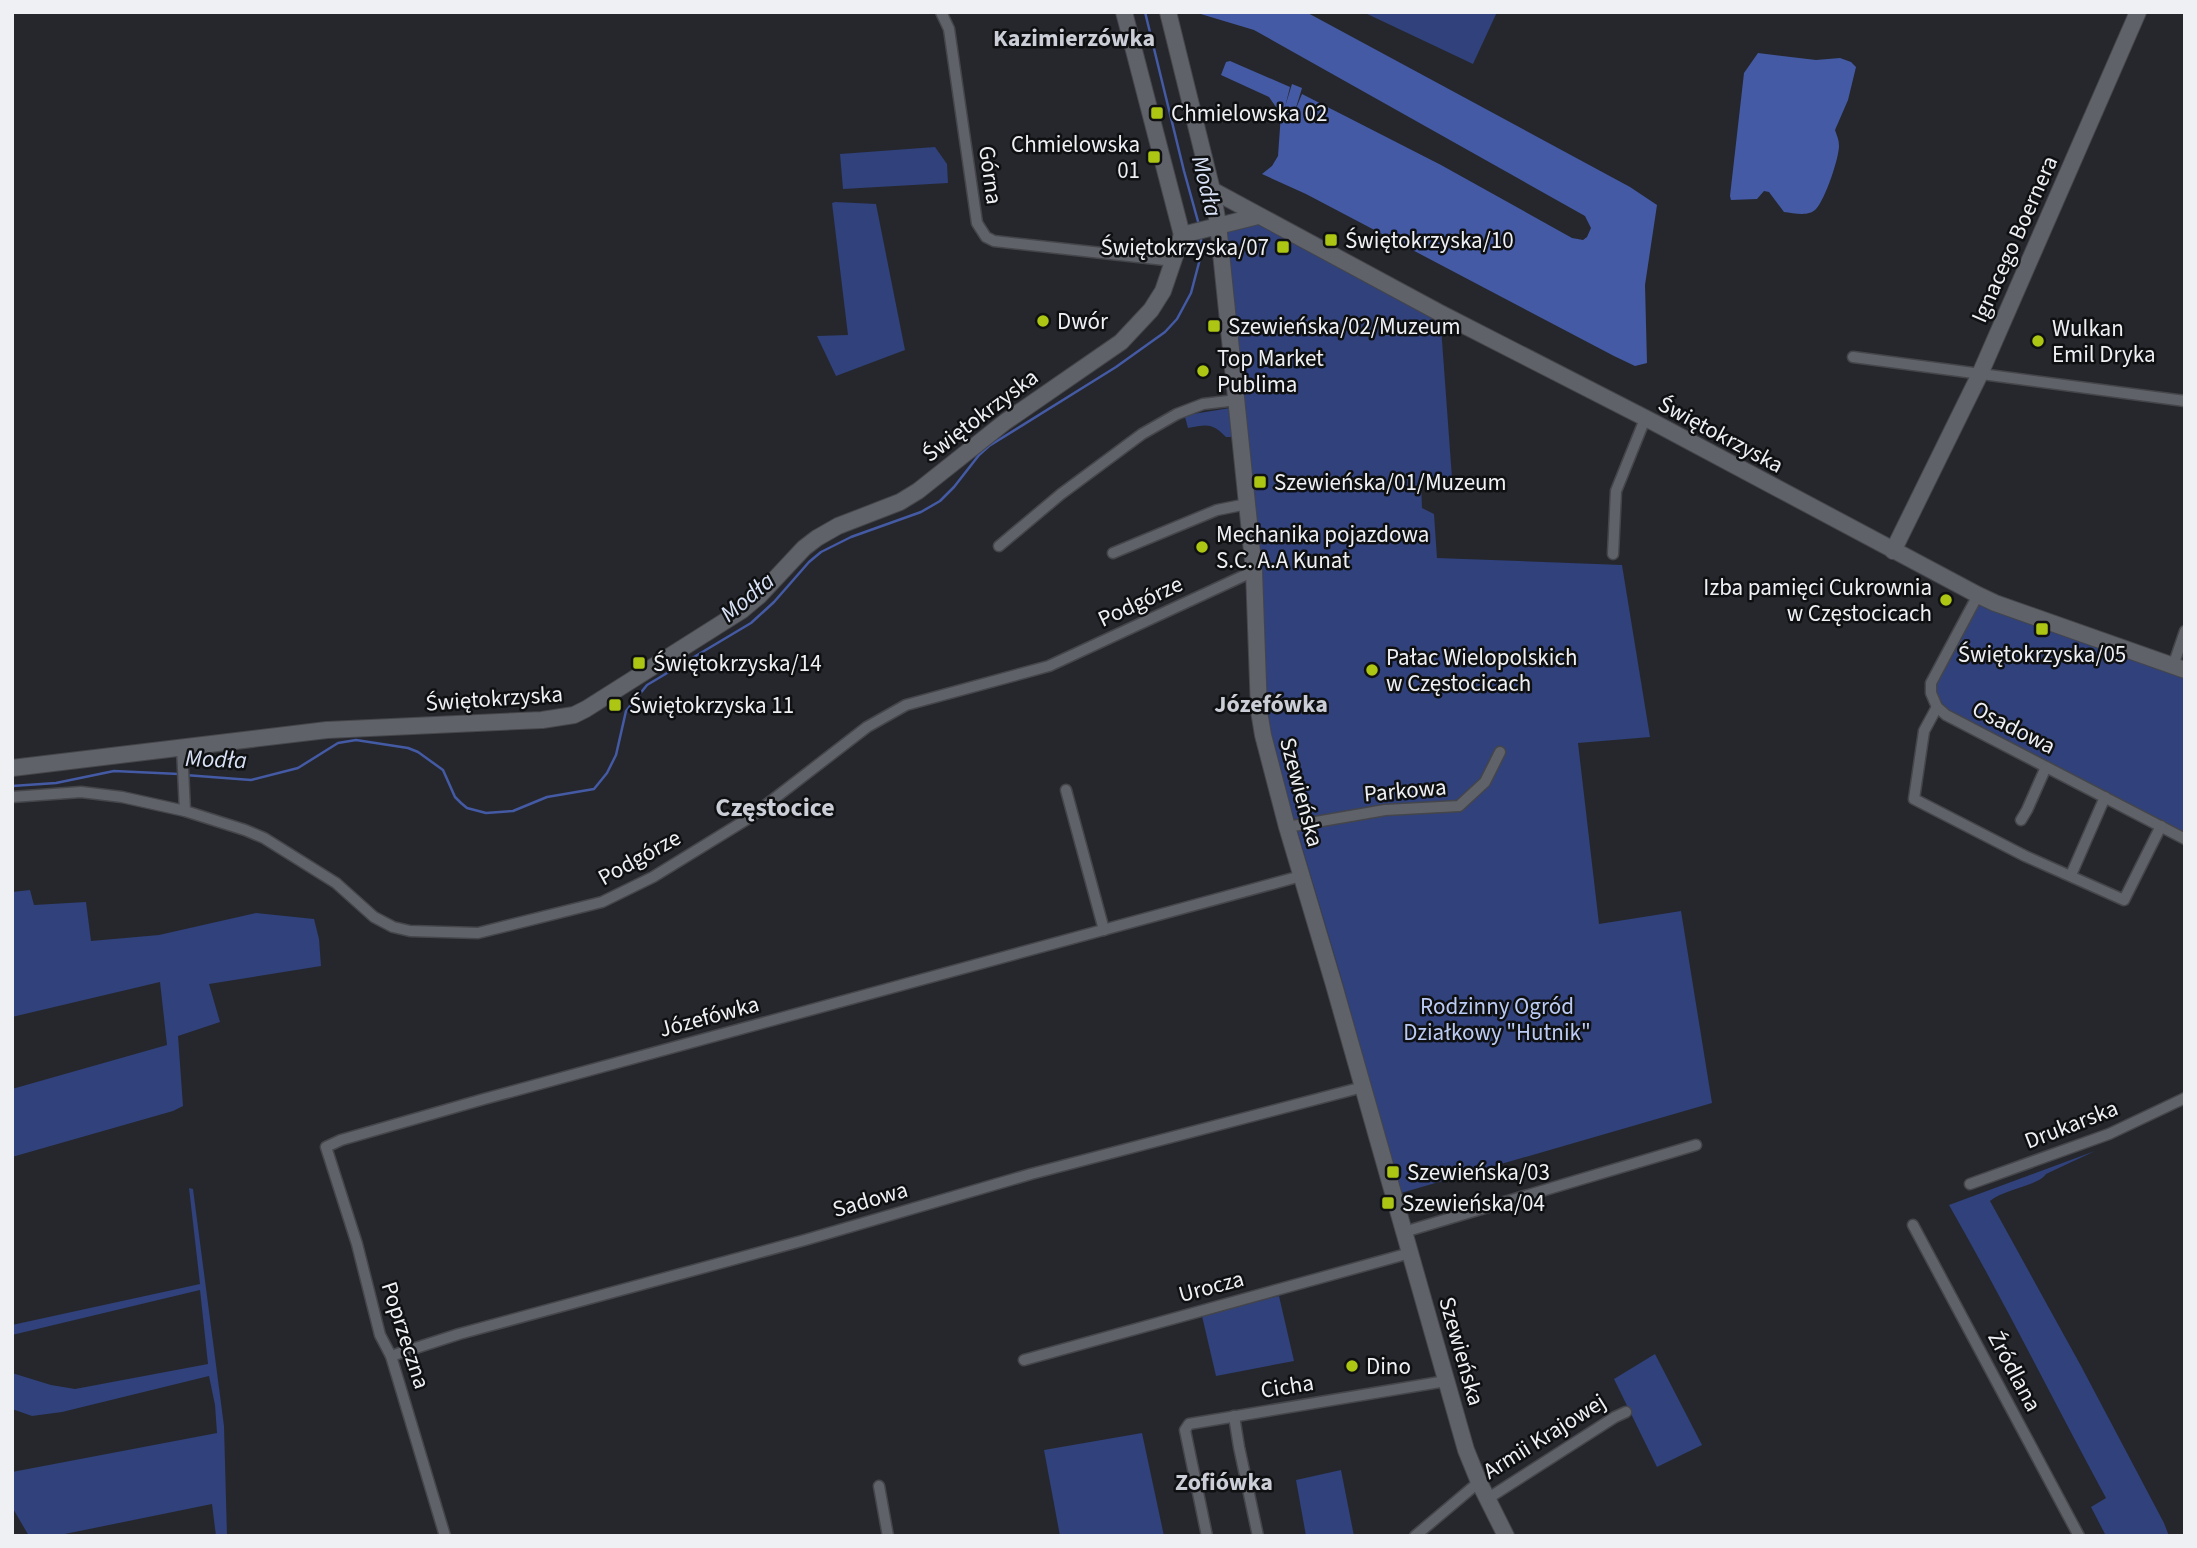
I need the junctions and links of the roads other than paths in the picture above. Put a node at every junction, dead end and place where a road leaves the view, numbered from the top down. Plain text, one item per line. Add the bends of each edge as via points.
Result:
1 (941, 12) edge
2 (1124, 12) edge
3 (1168, 12) edge
4 (2138, 12) edge
5 (1212, 190) junction
6 (1258, 216) junction
7 (1201, 230) junction
8 (1174, 261) junction
9 (1853, 357) dead end
10 (1980, 374) junction
11 (1237, 400) junction
12 (2185, 401) edge
13 (1645, 419) junction
14 (1247, 504) junction
15 (999, 546) dead end
16 (1113, 553) dead end
17 (1898, 553) junction
18 (1613, 554) dead end
19 (1254, 571) junction
20 (1978, 595) junction
21 (2185, 631) edge
22 (2179, 668) edge
23 (1937, 707) junction
24 (182, 752) junction
25 (1500, 752) dead end
26 (2046, 767) junction
27 (12, 768) edge
28 (1066, 790) dead end
29 (12, 797) edge
30 (2105, 797) junction
31 (185, 811) junction
32 (2021, 820) dead end
33 (2161, 825) junction
34 (1287, 827) junction
35 (2185, 839) edge
36 (2071, 875) junction
37 (1301, 876) junction
38 (1104, 930) junction
39 (1363, 1087) junction
40 (2185, 1098) edge
41 (1696, 1145) dead end
42 (326, 1147) joint
43 (1970, 1184) dead end
44 (1913, 1225) dead end
45 (1404, 1232) junction
46 (1410, 1253) junction
47 (391, 1356) junction
48 (1024, 1360) dead end
49 (1446, 1381) junction
50 (1626, 1412) dead end
51 (1234, 1416) junction
52 (1479, 1482) junction
53 (879, 1486) dead end
54 (1487, 1499) junction
55 (445, 1536) edge
56 (888, 1536) edge
57 (1206, 1536) edge
58 (1258, 1536) edge
59 (1415, 1536) edge
60 (1506, 1536) edge
61 (2079, 1536) edge

1 - 8 street, Górna via 949,29 977,223 986,237
2 - 7 street
3 - 5 street
4 - 10 street, Ignacego Boernera
5 - 6 street, Świętokrzyska
5 - 7 street
6 - 7 street
6 - 13 street, Świętokrzyska
7 - 8 street, Świętokrzyska
7 - 11 street, Szewieńska
8 - 24 street, Świętokrzyska via 1151,310 1121,342 1005,422 918,491 817,538 741,611 574,715 327,730
9 - 10 street
10 - 12 street
10 - 17 street, Ignacego Boernera via 1917,500
11 - 14 street, Szewieńska
11 - 15 street via 1203,404 1142,434
13 - 17 street, Świętokrzyska
13 - 18 street via 1616,491
14 - 16 street via 1217,510
14 - 19 street, Szewieńska
17 - 20 street, Świętokrzyska
19 - 31 street, Podgórze via 1049,666 906,705 867,727 749,818 653,877 601,902 497,929 461,934 393,927 374,917 336,883 264,838
19 - 34 street, Szewieńska via 1259,711
20 - 22 street, Świętokrzyska
20 - 23 street, Osadowa via 1931,683
21 - 22 street, Świętokrzyska
23 - 26 street, Osadowa
23 - 36 street via 1924,731 1914,799
24 - 27 street, Świętokrzyska
24 - 31 street
25 - 34 street, Parkowa via 1485,782 1459,806 1385,810
26 - 30 street, Osadowa
26 - 32 street
28 - 38 street
29 - 31 street, Podgórze via 81,792
30 - 33 street, Osadowa
30 - 36 street
33 - 35 street, Osadowa
33 - 36 street via 2124,900
34 - 37 street, Szewieńska
37 - 38 street, Józefówka
37 - 39 street, Szewieńska
38 - 42 street, Józefówka via 484,1099
39 - 45 street, Szewieńska
39 - 47 street, Sadowa via 1031,1174
40 - 43 street, Drukarska via 2109,1134
41 - 45 street
42 - 47 street, Poprzeczna via 380,1335
44 - 61 street, Źródlana
45 - 46 street, Szewieńska
46 - 48 street, Urocza
46 - 49 street, Szewieńska
47 - 55 street, Poprzeczna
49 - 51 street, Cicha
49 - 52 street, Szewieńska
50 - 54 street, Armii Krajowej
51 - 57 street, Cicha via 1186,1427
51 - 58 street
52 - 54 street, Armii Krajowej
52 - 59 street
53 - 56 street
54 - 60 street, Armii Krajowej

